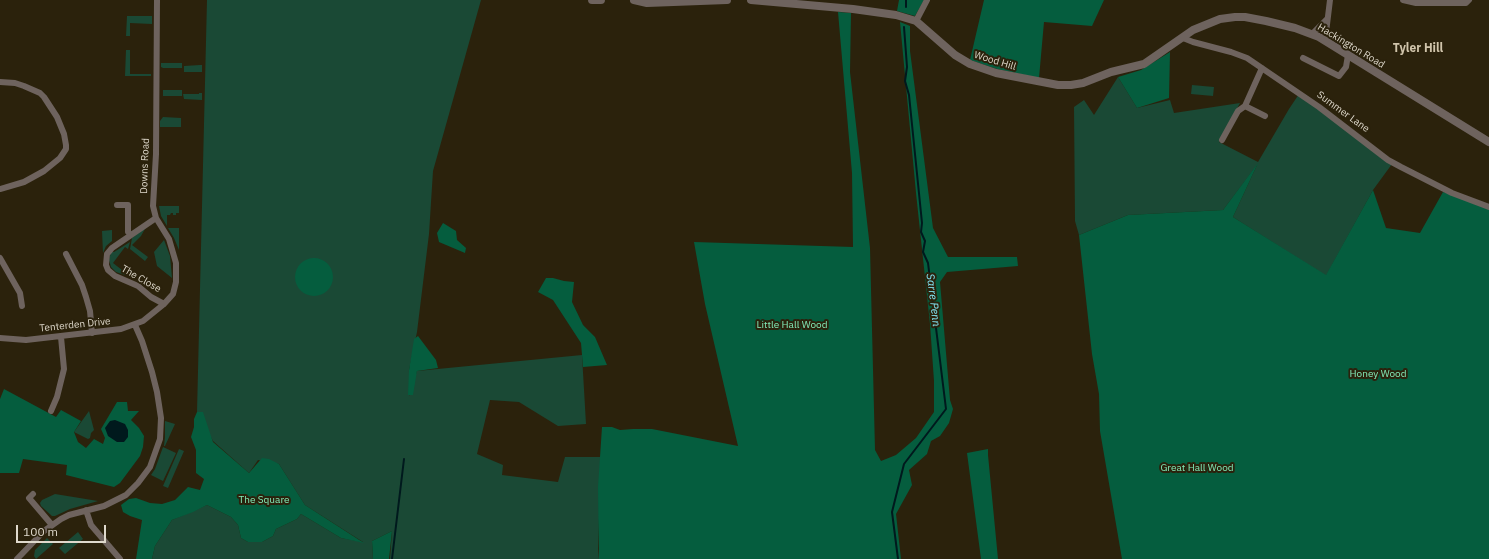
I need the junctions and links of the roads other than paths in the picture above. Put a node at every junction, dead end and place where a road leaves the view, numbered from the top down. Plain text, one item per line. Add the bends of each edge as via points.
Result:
1 (157, 0) edge
2 (592, 0) edge
3 (601, 0) edge
4 (634, 0) edge
5 (727, 0) edge
6 (751, 0) edge
7 (927, 0) edge
8 (1330, 0) edge
9 (1403, 0) edge
10 (1469, 0) edge
11 (1328, 19) junction
12 (916, 21) junction
13 (1312, 34) junction
14 (1183, 38) junction
15 (1325, 41) junction
16 (1348, 55) junction
17 (1303, 58) dead end
18 (1262, 68) junction
19 (0, 82) edge
20 (1083, 84) joint
21 (1245, 106) junction
22 (1265, 116) dead end
23 (1222, 140) dead end
24 (1489, 142) edge
25 (0, 189) edge
26 (117, 205) dead end
27 (1489, 207) edge
28 (156, 218) junction
29 (131, 235) junction
30 (68, 257) dead end
31 (0, 258) edge
32 (3, 271) edge
33 (21, 302) dead end
34 (164, 304) junction
35 (150, 317) joint
36 (135, 324) junction
37 (92, 333) junction
38 (62, 337) junction
39 (0, 338) edge
40 (54, 409) dead end
41 (33, 494) dead end
42 (86, 510) junction
43 (52, 525) junction
44 (25, 556) edge
45 (122, 558) edge
46 (17, 559) edge

1 - 28 street, Downs Road via 156,154 153,204
2 - 3 street
4 - 5 street
6 - 12 street via 853,9 896,15
7 - 12 street
8 - 11 street
9 - 10 street via 1416,3 1466,4
11 - 13 street
11 - 15 street
12 - 20 street, Wood Hill via 955,55 980,68 1058,85
13 - 14 street, Hackington Road via 1266,21 1235,17 1207,23
13 - 15 street, Hackington Road
14 - 18 street, Summer Lane via 1247,58
14 - 20 street, Hackington Road via 1144,64 1111,72
15 - 16 street, Hackington Road
16 - 17 street via 1346,67 1339,76
16 - 24 street, Hackington Road
18 - 21 street
18 - 27 street, Summer Lane via 1319,107 1388,160 1452,192
19 - 25 street via 15,83 40,93 57,117 66,145 60,158 44,171 24,182
21 - 22 street
21 - 23 street via 1238,111
26 - 29 street via 128,205 128,232
28 - 29 street, The Close
28 - 34 street, Downs Road via 169,239 176,263 175,288
29 - 34 street, The Close via 109,251 106,260 108,270
30 - 37 street via 86,297
31 - 32 street
32 - 33 street via 20,293
34 - 35 street, Downs Road
35 - 36 street, Tenterden Drive
36 - 37 street, Tenterden Drive via 121,330
36 - 42 street via 149,359 157,392 161,418 160,439 150,466 126,495 104,506
37 - 38 street, Tenterden Drive
38 - 39 street, Tenterden Drive via 26,340
38 - 40 street via 64,369
41 - 43 street via 30,498
42 - 43 street via 69,515
42 - 45 street via 91,524
43 - 44 street
44 - 46 street

